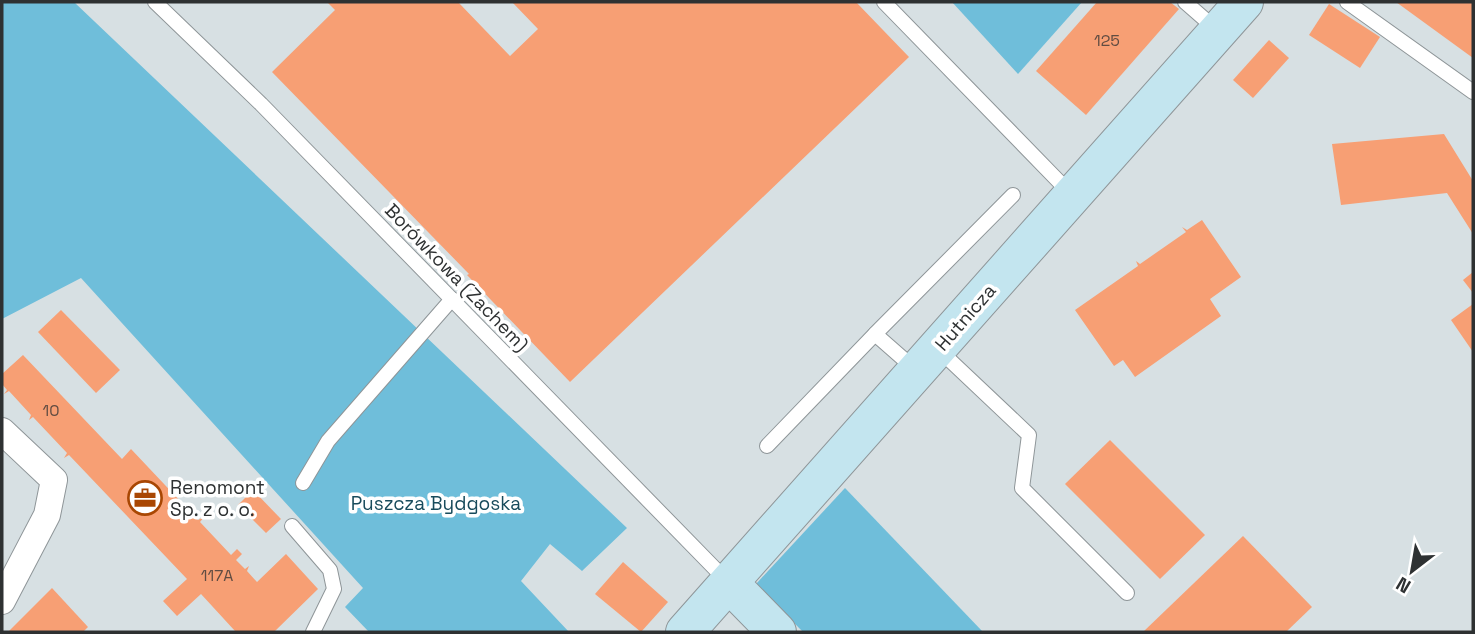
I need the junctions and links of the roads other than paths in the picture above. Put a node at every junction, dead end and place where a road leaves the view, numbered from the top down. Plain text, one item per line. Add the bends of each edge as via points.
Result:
1 (155, 2) edge
2 (884, 2) edge
3 (1185, 2) edge
4 (1244, 2) edge
5 (1347, 2) edge
6 (1218, 31) junction
7 (1473, 92) edge
8 (1013, 195) dead end
9 (1072, 195) junction
10 (452, 299) junction
11 (875, 334) junction
12 (927, 360) junction
13 (2, 431) edge
14 (767, 446) dead end
15 (303, 483) dead end
16 (292, 526) dead end
17 (729, 583) junction
18 (1127, 593) dead end
19 (2, 601) edge
20 (313, 632) edge
21 (685, 632) edge
22 (776, 632) edge

1 - 10 lane, Borówkowa (Zachem)
2 - 9 lane
3 - 6 lane
4 - 6 street, Hutnicza
5 - 7 lane
6 - 9 street, Hutnicza
8 - 11 lane
9 - 12 street, Hutnicza
10 - 15 lane via 328,441
10 - 17 lane, Borówkowa (Zachem)
11 - 12 lane
11 - 14 lane
12 - 17 street, Hutnicza
12 - 18 lane via 1028,435 1021,488
13 - 19 street via 54,480 47,515
16 - 20 lane via 330,570 334,589
17 - 21 street, Hutnicza
17 - 22 street

